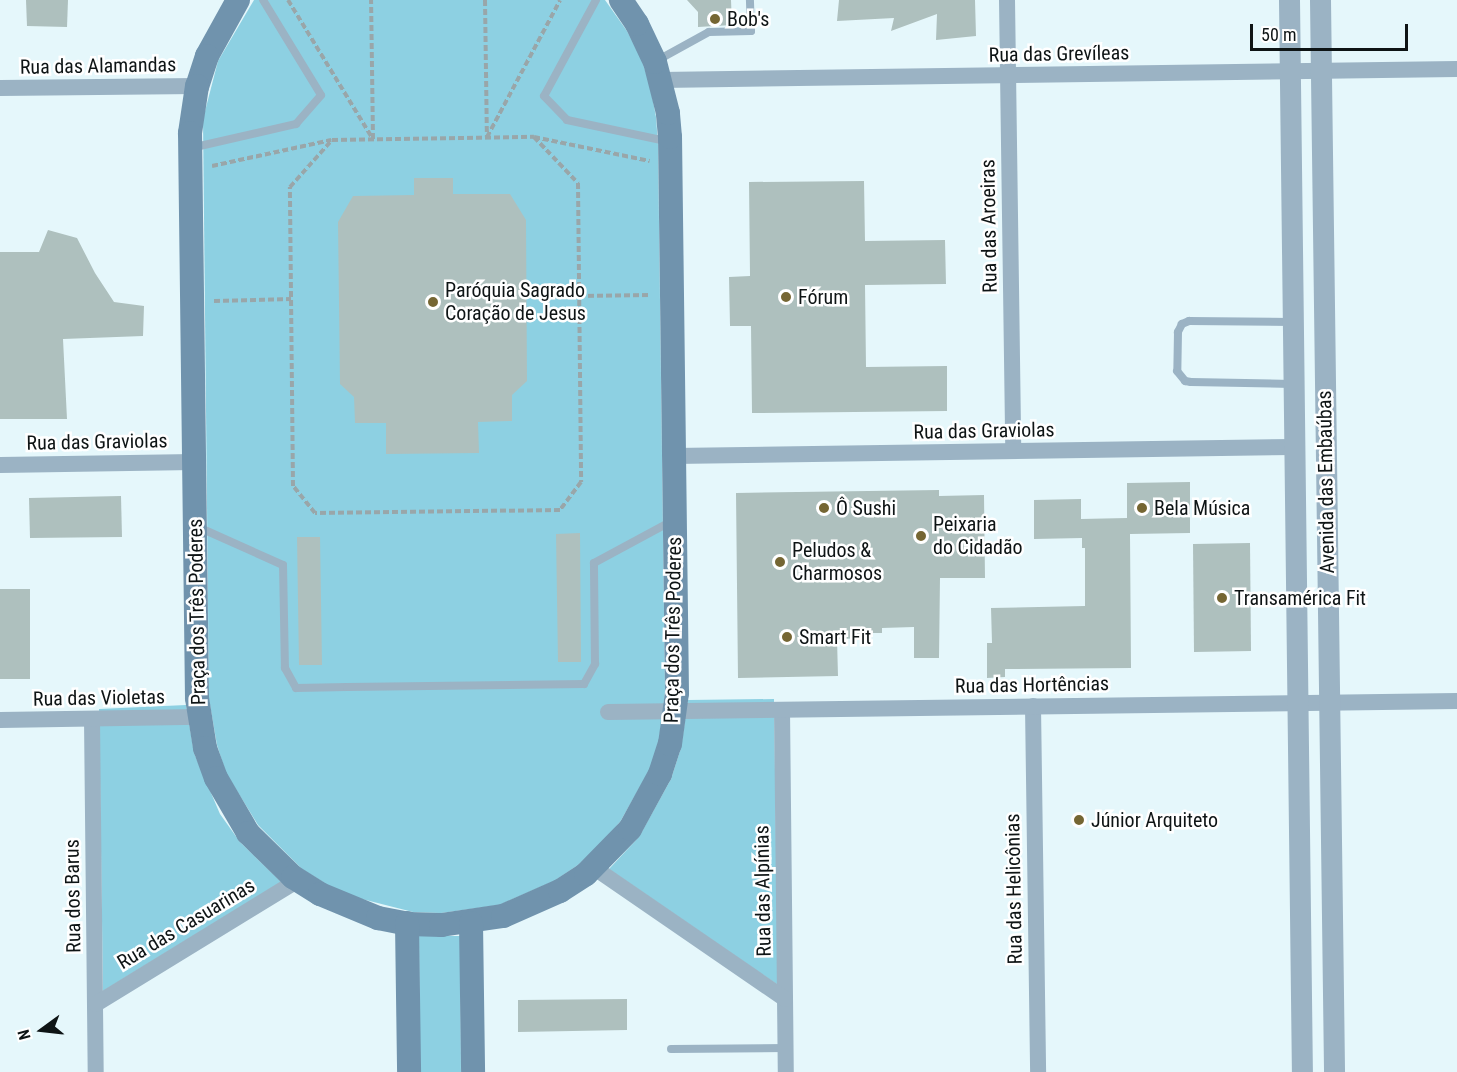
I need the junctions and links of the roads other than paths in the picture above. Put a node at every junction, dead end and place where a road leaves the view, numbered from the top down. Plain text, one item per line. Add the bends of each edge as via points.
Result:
1 (238, 0) edge
2 (263, 0) edge
3 (596, 0) edge
4 (621, 0) edge
5 (750, 0) edge
6 (1007, 0) edge
7 (1288, 0) edge
8 (1320, 0) edge
9 (1457, 69) edge
10 (658, 71) junction
11 (1321, 71) junction
12 (1289, 72) junction
13 (1008, 75) junction
14 (197, 86) junction
15 (0, 88) edge
16 (670, 153) junction
17 (191, 159) junction
18 (1292, 322) junction
19 (1293, 384) junction
20 (1294, 447) junction
21 (1012, 451) junction
22 (674, 456) junction
23 (194, 462) junction
24 (0, 465) edge
25 (675, 520) junction
26 (195, 526) junction
27 (1457, 701) edge
28 (1329, 702) junction
29 (1297, 703) junction
30 (1033, 706) junction
31 (782, 710) junction
32 (676, 711) junction
33 (608, 712) dead end
34 (199, 717) junction
35 (92, 719) junction
36 (0, 720) edge
37 (593, 867) junction
38 (298, 880) junction
39 (407, 923) junction
40 (471, 923) junction
41 (785, 999) junction
42 (96, 1004) junction
43 (786, 1048) junction
44 (671, 1049) dead end
45 (96, 1072) edge
46 (409, 1072) edge
47 (473, 1072) edge
48 (786, 1072) edge
49 (1038, 1072) edge
50 (1302, 1072) edge
51 (1334, 1072) edge

1 - 14 main road, Praça dos Três Poderes via 211,46
2 - 17 lane via 321,95 296,124
3 - 16 lane via 544,96 567,120
4 - 10 main road, Praça dos Três Poderes via 637,24
5 - 10 lane via 751,31 709,32
6 - 13 street, Rua das Aroeiras
7 - 12 street, Avenida das Embaúbas
8 - 11 street, Avenida das Embaúbas
9 - 11 street, Rua das Grevíleas
10 - 13 street, Rua das Grevíleas
10 - 16 main road, Praça dos Três Poderes via 668,113
11 - 12 street, Rua das Grevíleas
11 - 28 street, Avenida das Embaúbas
12 - 13 street, Rua das Grevíleas
12 - 18 street, Avenida das Embaúbas
13 - 21 street, Rua das Aroeiras
14 - 15 street, Rua das Alamandas
14 - 17 main road, Praça dos Três Poderes via 191,118
16 - 22 main road, Praça dos Três Poderes
17 - 23 main road, Praça dos Três Poderes
18 - 19 street, Avenida das Embaúbas
18 - 19 lane via 1189,321 1178,332 1177,371 1191,382
19 - 20 street, Avenida das Embaúbas
20 - 21 street, Rua das Graviolas
20 - 29 street, Avenida das Embaúbas
21 - 22 street, Rua das Graviolas
22 - 25 main road, Praça dos Três Poderes
23 - 24 street, Rua das Graviolas
23 - 26 main road, Praça dos Três Poderes
25 - 26 lane via 594,563 595,664 584,684 296,688 285,668 283,565
25 - 32 main road, Praça dos Três Poderes
26 - 34 main road, Praça dos Três Poderes
27 - 28 street, Rua das Hortências
28 - 29 street, Rua das Hortências
28 - 51 street, Avenida das Embaúbas
29 - 30 street, Rua das Hortências
29 - 50 street, Avenida das Embaúbas
30 - 31 street, Rua das Hortências
30 - 49 street, Rua das Helicônias
31 - 32 street, Rua das Hortências
31 - 41 street, Rua das Alpínias
32 - 33 street, Rua das Hortências
32 - 37 main road, Praça dos Três Poderes via 670,744 647,802 630,829
34 - 35 street, Rua das Violetas
34 - 38 main road, Praça dos Três Poderes via 209,758 230,807 269,856
35 - 36 street, Rua das Violetas
35 - 42 street, Rua dos Barus
37 - 40 main road, Praça dos Três Poderes via 532,906
37 - 41 street
38 - 39 main road, Praça dos Três Poderes via 348,908
38 - 42 street, Rua das Casuarinas
39 - 40 main road, Praça dos Três Poderes
39 - 46 main road
40 - 47 main road
41 - 43 street, Rua das Alpínias
42 - 45 street, Rua dos Barus
43 - 44 lane
43 - 48 street, Rua das Alpínias

